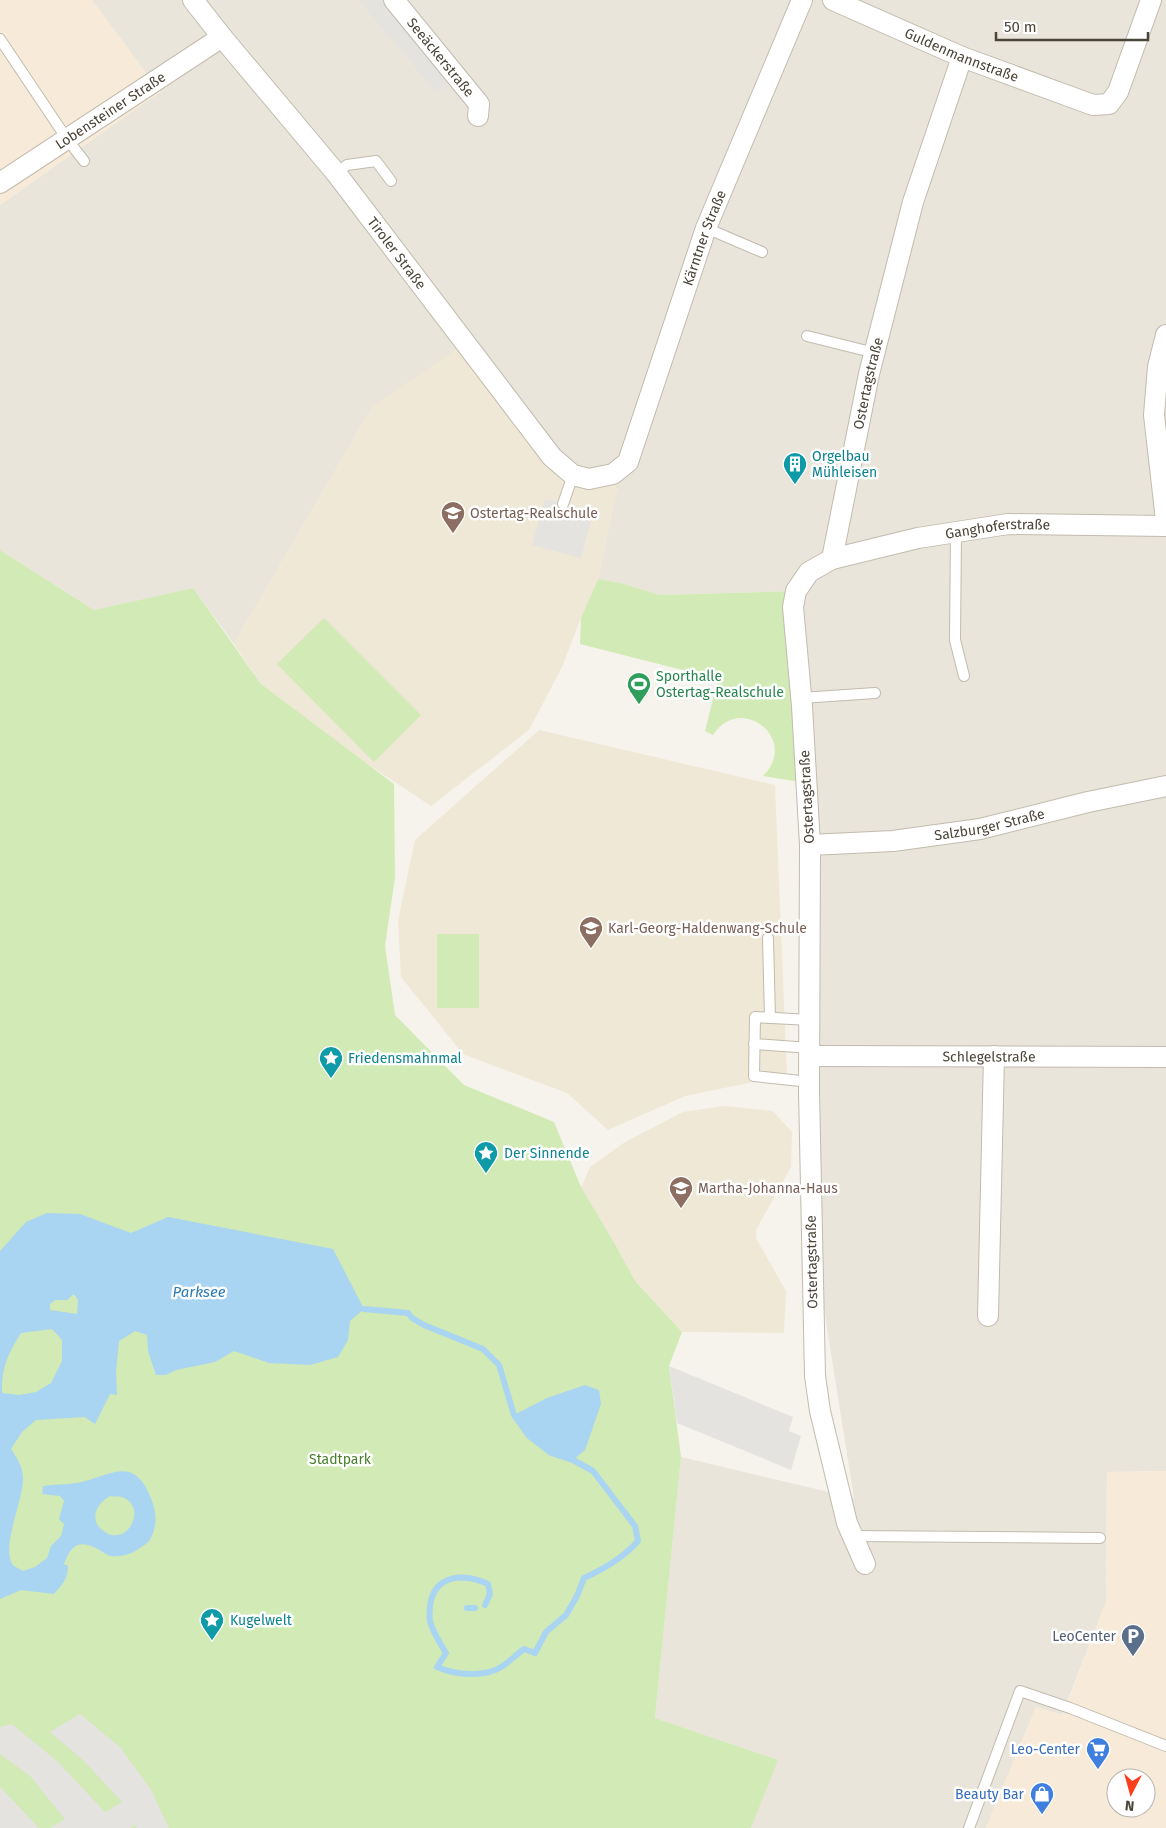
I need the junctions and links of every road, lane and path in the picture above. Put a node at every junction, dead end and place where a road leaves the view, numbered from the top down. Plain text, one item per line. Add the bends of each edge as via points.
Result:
1 (193, 0) edge
2 (394, 0) edge
3 (802, 0) edge
4 (833, 0) edge
5 (1151, 0) edge
6 (222, 38) junction
7 (0, 39) edge
8 (962, 57) junction
9 (478, 116) dead end
10 (67, 139) junction
11 (84, 162) dead end
12 (336, 173) junction
13 (391, 181) dead end
14 (0, 183) edge
15 (706, 228) junction
16 (762, 252) dead end
17 (1166, 335) edge
18 (807, 336) dead end
19 (875, 353) junction
20 (572, 475) junction
21 (563, 504) dead end
22 (1166, 520) edge
23 (1166, 526) edge
24 (956, 532) junction
25 (832, 559) junction
26 (964, 676) dead end
27 (875, 693) dead end
28 (801, 698) junction
29 (1166, 786) edge
30 (810, 845) junction
31 (768, 938) dead end
32 (770, 1018) junction
33 (810, 1020) junction
34 (754, 1044) junction
35 (810, 1052) junction
36 (994, 1056) junction
37 (1166, 1057) edge
38 (810, 1082) junction
39 (988, 1316) dead end
40 (852, 1536) junction
41 (1100, 1538) dead end
42 (864, 1564) dead end
43 (1166, 1746) edge
44 (969, 1828) edge

1 - 6 street, Tiroler Straße
2 - 9 street, Seeäckerstraße via 479,104
3 - 15 street, Kärntner Straße
4 - 8 street, Guldenmannstraße
5 - 8 street, Guldenmannstraße via 1118,92 1109,104 1093,105
6 - 10 street, Lobensteiner Straße
6 - 12 street, Tiroler Straße
7 - 10 lane
8 - 19 street, Ostertagstraße via 914,202
10 - 11 lane
10 - 14 street, Lobensteiner Straße
12 - 13 lane via 347,165 376,161
12 - 20 street, Tiroler Straße via 385,228 552,457
15 - 16 lane
15 - 20 street, Kärntner Straße via 628,462 613,474 589,479
17 - 22 street via 1158,367 1154,415
18 - 19 lane
19 - 25 street, Ostertagstraße
20 - 21 lane
23 - 24 street, Ganghoferstraße via 1008,524
24 - 25 street, Ganghoferstraße
24 - 26 lane via 955,640
25 - 28 street, Ostertagstraße via 809,572 796,591 793,607
27 - 28 lane
28 - 30 street, Ostertagstraße
29 - 30 street, Salzburger Straße via 980,829 893,841
30 - 33 street, Ostertagstraße
31 - 32 lane
32 - 33 lane
32 - 34 lane via 754,1017
33 - 35 street, Ostertagstraße
34 - 35 lane
34 - 38 lane via 754,1076
35 - 36 street, Schlegelstraße
35 - 38 street, Ostertagstraße
36 - 37 street, Schlegelstraße
36 - 39 street
38 - 40 street, Ostertagstraße via 815,1376 820,1411
40 - 41 lane
40 - 42 street, Ostertagstraße
43 - 44 lane via 1020,1691

